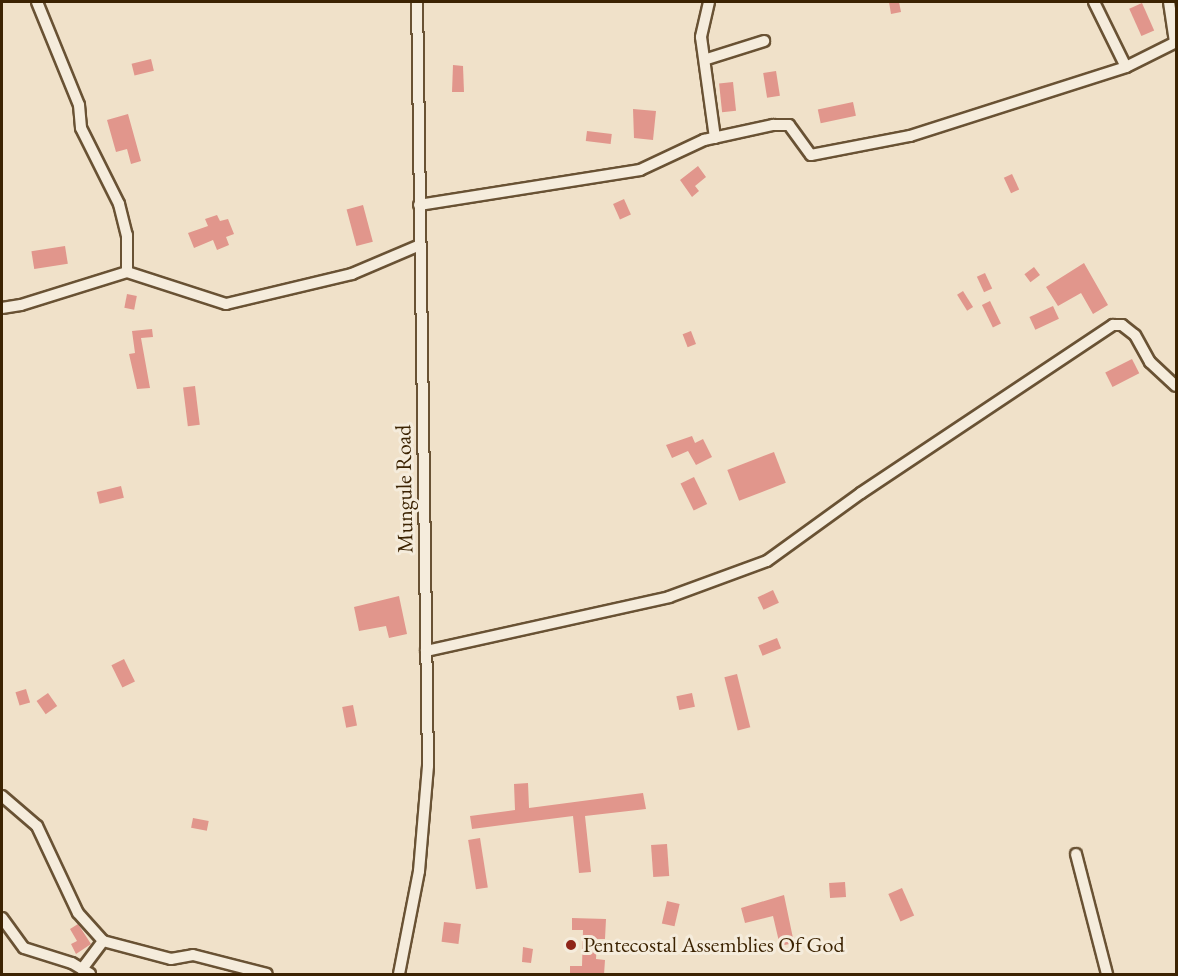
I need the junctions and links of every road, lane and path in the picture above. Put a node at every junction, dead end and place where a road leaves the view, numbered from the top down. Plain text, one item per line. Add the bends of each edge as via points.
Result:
1 (37, 2) edge
2 (417, 2) edge
3 (709, 2) edge
4 (1094, 2) edge
5 (1169, 2) edge
6 (765, 41) dead end
7 (1176, 42) edge
8 (707, 59) junction
9 (1126, 66) junction
10 (715, 138) junction
11 (419, 205) junction
12 (420, 245) junction
13 (127, 272) junction
14 (2, 308) edge
15 (1175, 381) edge
16 (426, 651) junction
17 (2, 796) edge
18 (1076, 854) dead end
19 (2, 918) edge
20 (103, 941) junction
21 (86, 972) edge
22 (267, 975) edge
23 (399, 975) edge
24 (1107, 975) edge

1 - 13 street via 79,105 81,128 119,204 127,236
2 - 11 street, Mungule Road
3 - 8 street via 701,37
4 - 9 street
5 - 7 street
6 - 8 street
7 - 9 street
8 - 10 street
9 - 10 street via 920,133 818,155 806,153 794,130 782,124
10 - 11 street via 640,170
11 - 12 street, Mungule Road
12 - 13 street via 352,274 226,304
12 - 16 street, Mungule Road
13 - 14 street via 21,306
15 - 16 street via 1150,362 1135,335 1122,325 1113,325 766,561 669,597
16 - 23 street, Mungule Road via 425,819
17 - 20 street via 37,826 78,913
18 - 24 street
19 - 21 street via 24,948
20 - 21 street
20 - 22 street via 171,958 193,955

